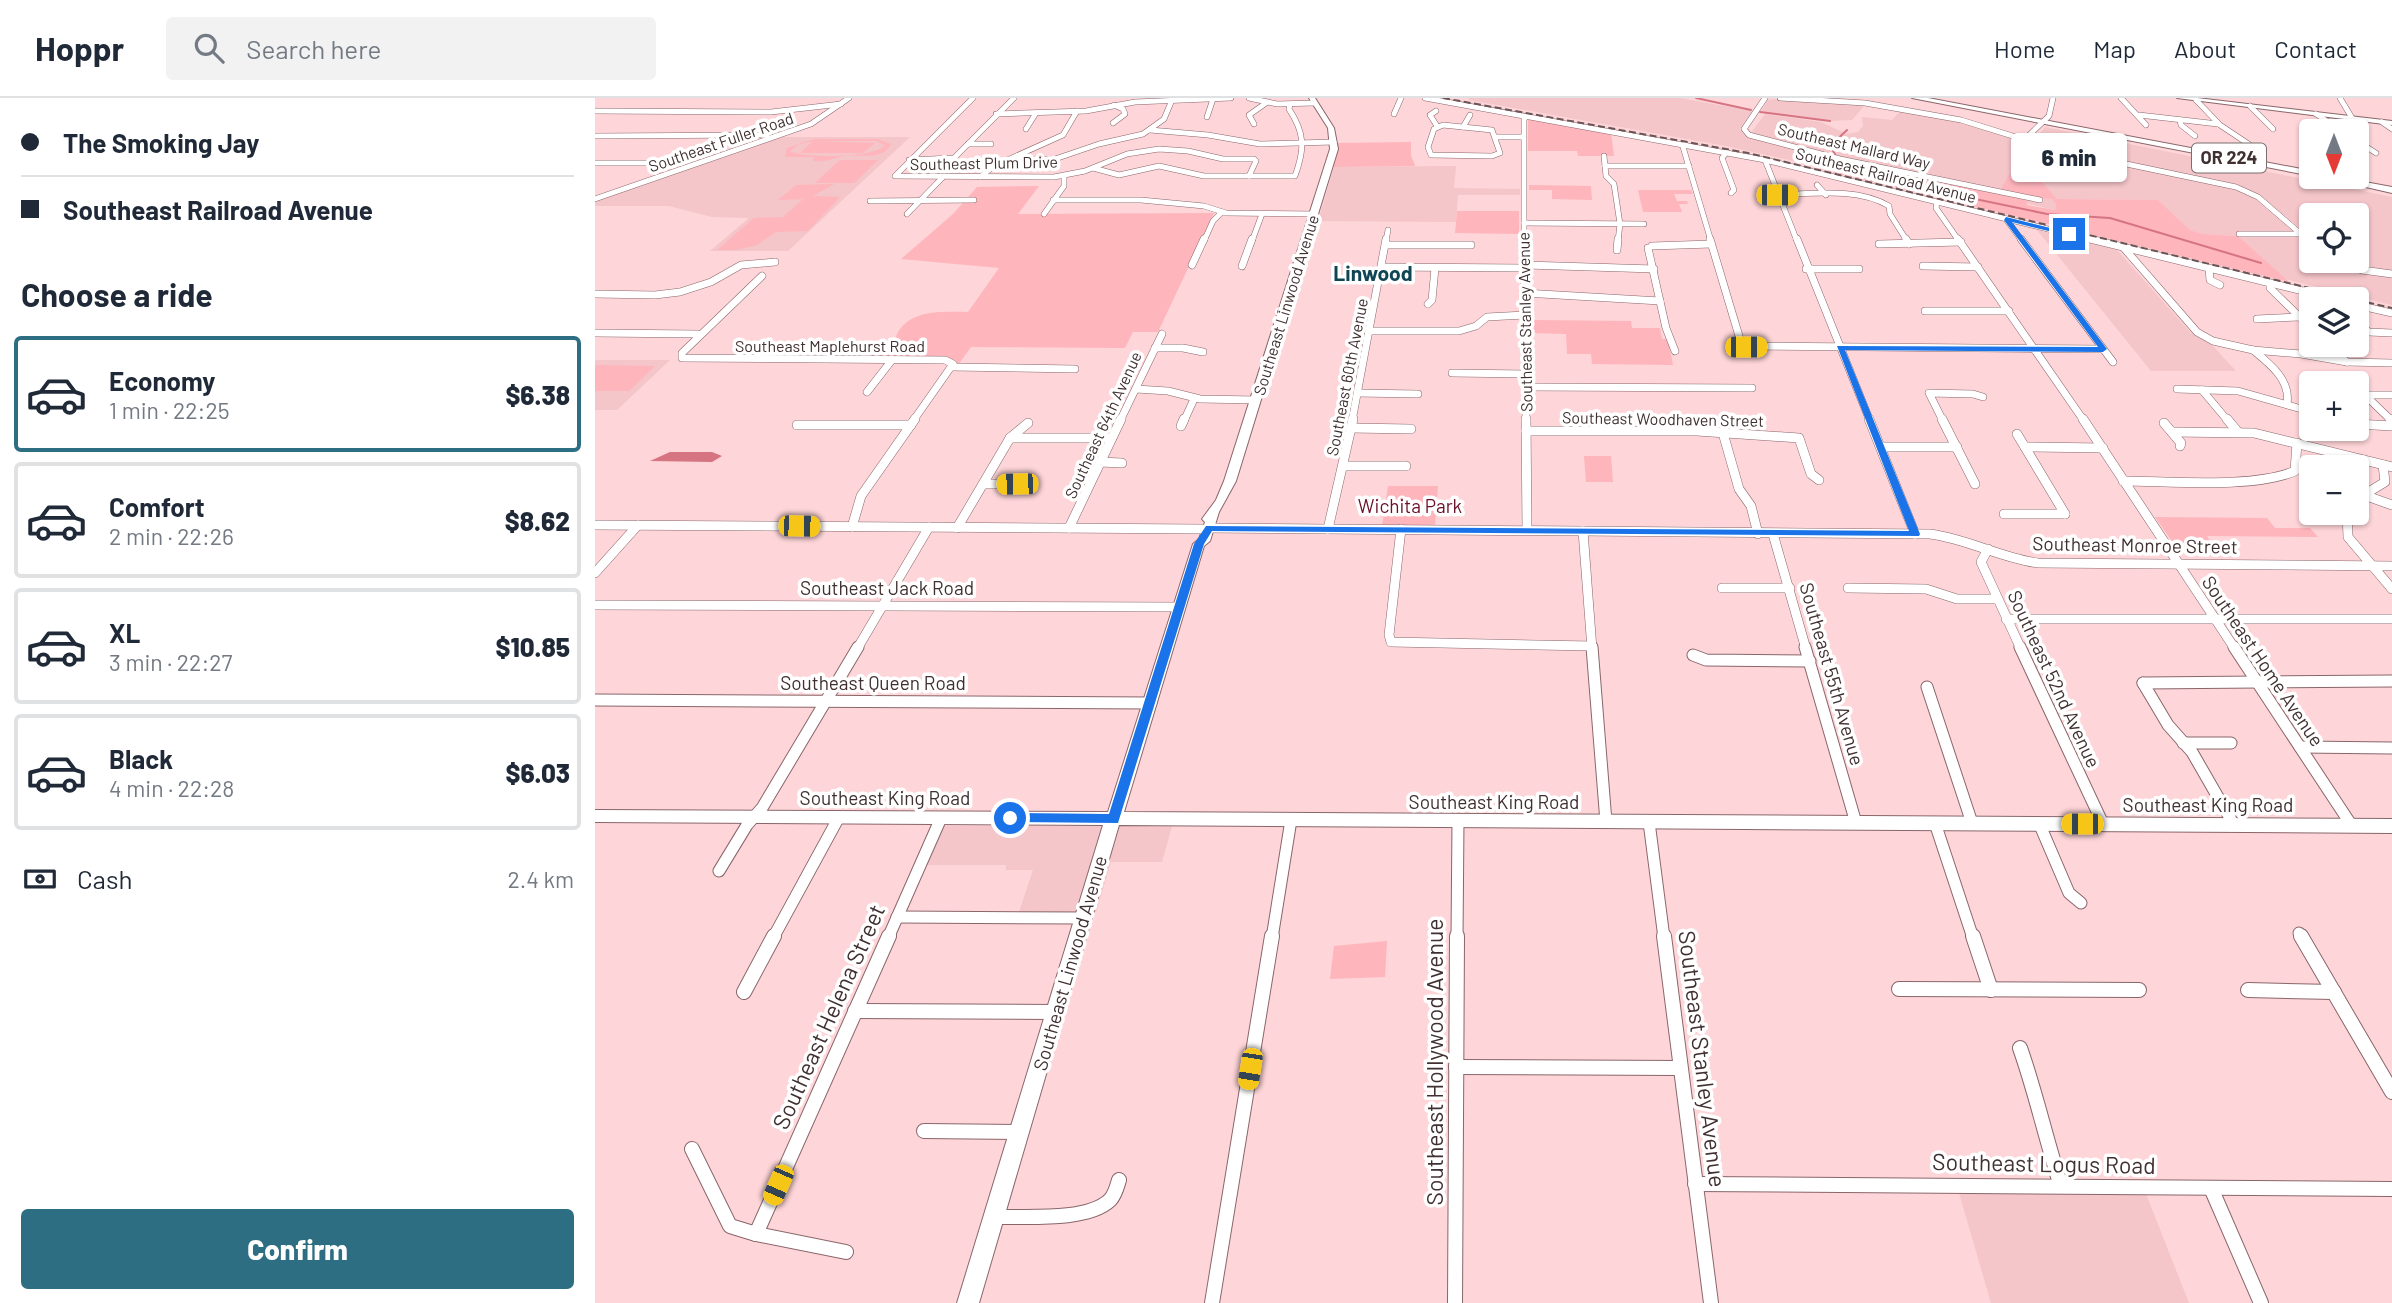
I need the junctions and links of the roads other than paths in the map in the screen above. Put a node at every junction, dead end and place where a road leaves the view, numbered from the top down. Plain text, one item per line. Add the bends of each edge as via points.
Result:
1 (849, 98) edge
2 (973, 98) edge
3 (1014, 98) edge
4 (1231, 98) edge
5 (1249, 98) edge
6 (1401, 98) edge
7 (1425, 98) edge
8 (1765, 98) edge
9 (1780, 98) edge
10 (1916, 98) edge
11 (1930, 98) edge
12 (2053, 98) edge
13 (2181, 98) edge
14 (2340, 98) edge
15 (1213, 99) edge
16 (2122, 99) edge
17 (1172, 100) junction
18 (1313, 100) edge
19 (2131, 100) dead end
20 (2196, 100) junction
21 (2219, 100) edge
22 (1266, 103) junction
23 (841, 104) junction
24 (1290, 104) junction
25 (1957, 104) junction
26 (1114, 105) junction
27 (2250, 106) junction
28 (595, 111) edge
29 (1077, 111) junction
30 (1436, 111) dead end
31 (1036, 113) junction
32 (996, 114) junction
33 (1394, 114) dead end
34 (2316, 114) junction
35 (1470, 115) dead end
36 (2139, 115) junction
37 (1527, 116) junction
38 (1207, 117) dead end
39 (2352, 118) junction
40 (2324, 119) edge
41 (2179, 120) junction
42 (2043, 121) junction
43 (2382, 122) junction
44 (1113, 123) dead end
45 (2392, 123) edge
46 (1254, 124) dead end
47 (2218, 124) junction
48 (1496, 125) dead end
49 (2146, 125) dead end
50 (1437, 126) junction
51 (1463, 127) junction
52 (1026, 129) dead end
53 (1489, 129) junction
54 (2273, 129) dead end
55 (2392, 129) edge
56 (1150, 130) junction
57 (595, 136) edge
58 (734, 136) junction
59 (776, 136) junction
60 (1134, 136) junction
61 (2195, 136) dead end
62 (1496, 137) junction
63 (1523, 137) junction
64 (2024, 140) junction
65 (1334, 142) junction
66 (1305, 143) junction
67 (968, 144) junction
68 (991, 144) dead end
69 (1685, 144) junction
70 (2250, 145) dead end
71 (2369, 149) edge
72 (1142, 151) junction
73 (1501, 152) junction
74 (1510, 152) dead end
75 (1727, 152) junction
76 (2376, 153) dead end
77 (1017, 156) junction
78 (1604, 156) dead end
79 (909, 160) junction
80 (1765, 160) junction
81 (595, 163) edge
82 (1605, 166) junction
83 (1689, 166) junction
84 (1093, 168) junction
85 (2299, 171) edge
86 (1064, 176) junction
87 (980, 177) junction
88 (1249, 177) junction
89 (941, 178) junction
90 (1817, 185) dead end
91 (2369, 185) edge
92 (2392, 190) edge
93 (1731, 193) dead end
94 (1777, 195) junction
95 (1826, 195) junction
96 (595, 197) edge
97 (920, 200) junction
98 (974, 200) dead end
99 (1053, 200) junction
100 (2040, 200) dead end
101 (870, 201) dead end
102 (1937, 202) junction
103 (1221, 212) junction
104 (907, 214) dead end
105 (1044, 214) dead end
106 (1262, 214) junction
107 (1314, 214) junction
108 (2006, 219) junction
109 (1524, 223) junction
110 (1621, 224) junction
111 (1644, 224) dead end
112 (1388, 230) dead end
113 (2299, 232) edge
114 (2239, 234) dead end
115 (2299, 234) edge
116 (1961, 242) junction
117 (1711, 244) junction
118 (1879, 244) dead end
119 (1909, 244) junction
120 (1471, 245) dead end
121 (1386, 246) junction
122 (2123, 247) junction
123 (1617, 250) dead end
124 (775, 262) dead end
125 (1192, 265) dead end
126 (1243, 266) dead end
127 (1923, 266) dead end
128 (1382, 267) junction
129 (1525, 267) junction
130 (1978, 267) junction
131 (1435, 268) junction
132 (1654, 269) junction
133 (1807, 269) junction
134 (1860, 269) dead end
135 (2209, 269) junction
136 (2369, 272) edge
137 (2392, 274) edge
138 (762, 276) dead end
139 (2270, 283) junction
140 (2220, 285) dead end
141 (2299, 290) edge
142 (1524, 293) junction
143 (595, 294) edge
144 (1660, 301) junction
145 (1428, 304) dead end
146 (2369, 307) edge
147 (1925, 311) dead end
148 (2009, 311) junction
149 (2392, 313) edge
150 (1525, 315) junction
151 (2299, 317) joint
152 (2257, 319) dead end
153 (1370, 331) junction
154 (2369, 332) edge
155 (595, 333) edge
156 (2392, 333) edge
157 (698, 334) junction
158 (1162, 334) dead end
159 (1155, 348) junction
160 (1840, 348) junction
161 (2034, 349) junction
162 (2103, 349) junction
163 (2253, 350) junction
164 (1675, 351) dead end
165 (1203, 352) dead end
166 (2341, 357) edge
167 (892, 360) junction
168 (2113, 362) dead end
169 (2347, 362) junction
170 (2392, 363) edge
171 (952, 367) junction
172 (1075, 369) dead end
173 (1452, 373) dead end
174 (1526, 374) junction
175 (1526, 387) junction
176 (1752, 388) dead end
177 (1136, 389) junction
178 (2177, 389) dead end
179 (2201, 390) junction
180 (867, 392) dead end
181 (1357, 394) junction
182 (1418, 394) dead end
183 (2392, 395) edge
184 (1983, 397) dead end
185 (1194, 399) junction
186 (1256, 400) junction
187 (2287, 404) junction
188 (2299, 407) edge
189 (1028, 423) dead end
190 (2164, 423) dead end
191 (2369, 424) edge
192 (2392, 424) edge
193 (797, 425) dead end
194 (911, 425) junction
195 (1181, 426) dead end
196 (1351, 428) junction
197 (1412, 429) dead end
198 (1526, 431) junction
199 (2237, 431) junction
200 (2172, 432) junction
201 (1723, 433) junction
202 (2017, 434) dead end
203 (1010, 438) junction
204 (1111, 438) junction
205 (2297, 443) junction
206 (2180, 446) dead end
207 (1881, 447) junction
208 (1957, 447) junction
209 (2025, 447) junction
210 (2103, 448) junction
211 (1100, 462) junction
212 (1122, 463) dead end
213 (1344, 466) junction
214 (1406, 466) dead end
215 (2387, 466) edge
216 (1819, 480) dead end
217 (2123, 481) junction
218 (983, 484) junction
219 (1017, 484) dead end
220 (1975, 484) dead end
221 (2369, 492) edge
222 (2369, 499) edge
223 (2392, 505) edge
224 (2004, 514) dead end
225 (595, 525) edge
226 (638, 525) junction
227 (2348, 525) edge
228 (852, 527) junction
229 (929, 527) junction
230 (957, 527) junction
231 (1069, 528) junction
232 (1206, 529) junction
233 (1328, 529) junction
234 (1401, 529) junction
235 (1527, 530) junction
236 (1583, 531) junction
237 (1758, 534) junction
238 (1773, 534) junction
239 (1915, 534) junction
240 (1988, 549) junction
241 (2179, 565) junction
242 (2372, 565) junction
243 (2392, 566) edge
244 (595, 573) edge
245 (1722, 588) dead end
246 (1790, 588) junction
247 (1848, 588) dead end
248 (2392, 589) edge
249 (1997, 599) junction
250 (595, 605) edge
251 (883, 606) junction
252 (1179, 607) junction
253 (2006, 619) junction
254 (2214, 619) junction
255 (2392, 619) edge
256 (1592, 646) junction
257 (1693, 655) dead end
258 (1810, 661) junction
259 (2256, 681) junction
260 (2392, 681) edge
261 (1927, 687) dead end
262 (595, 700) edge
263 (825, 700) junction
264 (1151, 703) junction
265 (2183, 743) junction
266 (2231, 743) dead end
267 (2300, 747) junction
268 (2392, 748) edge
269 (595, 816) edge
270 (754, 817) junction
271 (839, 817) junction
272 (941, 818) junction
273 (1114, 819) junction
274 (1291, 820) junction
275 (1458, 820) junction
276 (1606, 822) junction
277 (1649, 822) junction
278 (1856, 823) junction
279 (1935, 823) junction
280 (1972, 823) junction
281 (2039, 823) junction
282 (2103, 824) junction
283 (2234, 825) junction
284 (2352, 825) junction
285 (2392, 826) edge
286 (719, 871) dead end
287 (2081, 903) dead end
288 (897, 917) junction
289 (1085, 918) junction
290 (2299, 933) dead end
291 (1899, 989) dead end
292 (1991, 990) junction
293 (2139, 990) dead end
294 (2248, 990) dead end
295 (744, 992) dead end
296 (2334, 992) junction
297 (855, 1011) junction
298 (1056, 1012) junction
299 (2019, 1048) dead end
300 (1456, 1067) junction
301 (1680, 1068) junction
302 (2392, 1092) edge
303 (924, 1131) dead end
304 (1020, 1132) junction
305 (692, 1149) dead end
306 (1119, 1180) dead end
307 (1695, 1184) junction
308 (2061, 1186) junction
309 (2211, 1188) junction
310 (2392, 1189) edge
311 (994, 1217) junction
312 (756, 1234) junction
313 (846, 1252) dead end
314 (968, 1303) edge
315 (1212, 1303) edge
316 (1455, 1303) edge
317 (1711, 1303) edge
318 (2261, 1303) edge

1 - 23 street, Southeast Fuller Road
2 - 79 street
3 - 32 street
4 - 15 street
5 - 22 street
6 - 33 street
7 - 37 street, Southeast Railroad Avenue
8 - 100 street, Southeast Mallard Way via 1744,129 1746,133 1840,159
9 - 64 street via 1871,104 1968,122
10 - 25 highway, OR 224
11 - 25 highway, OR 224
12 - 42 street via 2054,108
13 - 20 main road
14 - 39 street
15 - 17 street
15 - 38 street
16 - 19 street
16 - 36 street
17 - 26 street
17 - 56 street via 1166,116
18 - 24 street
18 - 65 main road via 1330,126
20 - 21 main road
20 - 47 street
21 - 27 main road
22 - 24 street
22 - 46 street via 1249,115
23 - 28 street via 771,112
23 - 59 street, Southeast Fuller Road via 816,121
24 - 66 street
25 - 42 highway, OR 224
26 - 29 street
26 - 44 street via 1125,114
27 - 34 main road
27 - 54 street
29 - 31 street
29 - 77 street via 1063,135
30 - 50 street via 1430,118
31 - 32 street
31 - 52 street
32 - 67 street
34 - 39 main road
34 - 40 street
35 - 51 street
36 - 41 street
36 - 49 street
37 - 63 street, Southeast Stanley Avenue
37 - 69 street, Southeast Railroad Avenue
39 - 43 main road
41 - 47 street
41 - 61 street
42 - 64 street
42 - 85 highway, OR 224
43 - 45 main road
43 - 55 street
47 - 70 street
48 - 53 street
50 - 51 street
50 - 73 street via 1428,147 1433,156
51 - 53 street
53 - 62 street
56 - 60 street
56 - 66 street via 1249,143
57 - 58 street
58 - 59 street
58 - 81 street via 656,163
59 - 96 street, Southeast Fuller Road
60 - 72 street
60 - 77 street via 1055,159
62 - 63 street
62 - 73 street
63 - 109 street, Southeast Stanley Avenue
64 - 113 street via 2247,190
65 - 66 street
65 - 107 main road, Southeast Linwood Avenue
66 - 88 street via 1295,176
67 - 68 street
67 - 79 street via 950,159
69 - 75 street, Southeast Railroad Avenue
69 - 83 street
71 - 76 street
72 - 84 street, Southeast Plum Drive
72 - 88 street, Southeast Plum Drive via 1176,149 1217,158 1254,159
73 - 74 street
75 - 80 street, Southeast Railroad Avenue
75 - 93 street via 1723,158 1734,190
77 - 87 street
78 - 82 street
79 - 89 street, Southeast Plum Drive via 895,173 899,177
80 - 94 street
80 - 102 street, Southeast Railroad Avenue
82 - 83 street
82 - 110 street via 1606,176 1614,184
83 - 117 street
84 - 86 street, Southeast Plum Drive
84 - 88 street via 1119,175 1159,166 1194,175
86 - 87 street, Southeast Plum Drive
86 - 99 street
87 - 89 street, Southeast Plum Drive
89 - 97 street
90 - 95 street
91 - 92 highway
94 - 95 street
94 - 133 street
95 - 119 street via 1887,204
97 - 98 street
97 - 101 street
97 - 104 street
99 - 103 street via 1141,200
99 - 105 street
102 - 108 street, Southeast Railroad Avenue
102 - 116 street, Southeast Home Avenue via 1936,208
103 - 106 street
103 - 125 street
106 - 107 street
106 - 126 street
107 - 186 main road, Southeast Linwood Avenue
108 - 122 street, Southeast Railroad Avenue
108 - 162 street
109 - 110 street
109 - 129 street, Southeast Stanley Avenue
110 - 111 street
110 - 123 street
112 - 121 street, Southeast 60th Avenue
114 - 115 street
116 - 119 street
116 - 130 street, Southeast Home Avenue
117 - 132 street via 1650,247
117 - 160 street via 1742,346
118 - 119 street
120 - 121 street
121 - 128 street, Southeast 60th Avenue
122 - 135 street, Southeast Railroad Avenue
122 - 163 street via 2197,332 2208,340
124 - 143 street via 741,265 680,292
127 - 130 street
128 - 131 street
128 - 153 street, Southeast 60th Avenue
129 - 131 street
129 - 132 street
129 - 142 street, Southeast Stanley Avenue
130 - 148 street, Southeast Home Avenue
131 - 145 street
132 - 144 street
133 - 134 street
133 - 160 street
135 - 139 street, Southeast Railroad Avenue
135 - 140 street via 2210,280
136 - 137 street
138 - 157 street
139 - 141 street, Southeast Railroad Avenue
139 - 151 street
142 - 144 street
142 - 150 street, Southeast Stanley Avenue
144 - 164 street
146 - 149 street
147 - 148 street
148 - 161 street, Southeast Home Avenue
150 - 153 street via 1487,317 1459,331
150 - 174 street, Southeast Stanley Avenue
151 - 152 street
153 - 181 street, Southeast 60th Avenue
154 - 156 street
155 - 157 street
157 - 167 street, Southeast Maplehurst Road via 681,357
158 - 159 street, Southeast 64th Avenue
159 - 165 street
159 - 177 street, Southeast 64th Avenue
160 - 161 street
160 - 207 street
161 - 162 street
161 - 210 street, Southeast Home Avenue
162 - 168 street
163 - 169 street
163 - 187 street via 2285,383 2290,394
166 - 169 street
167 - 171 street, Southeast Maplehurst Road via 945,360 952,362
167 - 180 street
169 - 170 street
171 - 172 street, Southeast Maplehurst Road
171 - 194 street
173 - 174 street
174 - 175 street, Southeast Stanley Avenue
175 - 176 street
175 - 198 street, Southeast Stanley Avenue
177 - 185 street
177 - 204 street, Southeast 64th Avenue
178 - 179 street
179 - 187 street via 2238,391
179 - 199 street
181 - 182 street
181 - 196 street, Southeast 60th Avenue
183 - 192 street via 2365,395
184 - 208 street via 1929,393
185 - 186 street
185 - 195 street
186 - 232 main road, Southeast Linwood Avenue via 1226,493
187 - 188 street
189 - 203 street
190 - 200 street
191 - 192 street
193 - 194 street
194 - 228 street via 858,500
196 - 197 street
196 - 213 street, Southeast 60th Avenue
198 - 201 street, Southeast Woodhaven Street
198 - 235 street, Southeast Stanley Avenue
199 - 200 street
199 - 205 street
200 - 206 street
201 - 216 street, Southeast Woodhaven Street via 1799,438 1811,474
201 - 237 street
202 - 209 street
203 - 204 street
203 - 218 street
204 - 211 street, Southeast 64th Avenue
205 - 215 street
205 - 217 street via 2295,471 2287,476 2230,482
207 - 208 street
207 - 239 street
208 - 220 street
209 - 210 street
209 - 224 street via 2065,514
210 - 217 street, Southeast Home Avenue
211 - 212 street
211 - 231 street, Southeast 64th Avenue
213 - 214 street
213 - 233 street, Southeast 60th Avenue
215 - 221 street via 2385,482
217 - 241 street, Southeast Home Avenue
218 - 219 street
218 - 230 street
222 - 223 street
225 - 226 street, Southeast Monroe Street
226 - 228 street, Southeast Monroe Street
226 - 244 street
227 - 242 street via 2348,537
228 - 229 street, Southeast Monroe Street
229 - 230 street, Southeast Monroe Street
229 - 251 street
230 - 231 street, Southeast Monroe Street
231 - 232 street, Southeast Monroe Street
232 - 233 street, Southeast Monroe Street
232 - 252 main road, Southeast Linwood Avenue
233 - 234 street, Southeast Monroe Street
234 - 235 street, Southeast Monroe Street
234 - 256 street via 1391,642
235 - 236 street, Southeast Monroe Street
236 - 237 street, Southeast Monroe Street
236 - 256 street
237 - 238 street, Southeast Monroe Street
238 - 239 street, Southeast Monroe Street
238 - 246 street, Southeast 55th Avenue
239 - 240 street, Southeast Monroe Street via 1949,536
240 - 241 street, Southeast Monroe Street via 2032,562
240 - 249 street, Southeast 52nd Avenue via 1981,562
241 - 242 street, Southeast Monroe Street
241 - 254 street, Southeast Home Avenue
242 - 243 street, Southeast Monroe Street
242 - 248 street
245 - 246 street
246 - 258 street, Southeast 55th Avenue
247 - 249 street via 1926,589 1957,599
249 - 253 street, Southeast 52nd Avenue
250 - 251 street, Southeast Jack Road
251 - 252 street, Southeast Jack Road
251 - 263 street
252 - 264 main road, Southeast Linwood Avenue
253 - 254 street
253 - 282 street, Southeast 52nd Avenue
254 - 255 street
254 - 259 street, Southeast Home Avenue
256 - 276 street
257 - 258 street via 1706,660
258 - 278 street, Southeast 55th Avenue
259 - 260 street
259 - 265 street via 2143,683
259 - 267 street, Southeast Home Avenue
261 - 280 street
262 - 263 street, Southeast Queen Road
263 - 264 street, Southeast Queen Road
263 - 270 street
264 - 273 main road, Southeast Linwood Avenue
265 - 266 street
265 - 283 street
267 - 268 street
267 - 284 street, Southeast Home Avenue
269 - 270 main road, Southeast King Road
270 - 271 main road, Southeast King Road
270 - 286 street
271 - 272 main road, Southeast King Road
271 - 295 street
272 - 273 main road, Southeast King Road
272 - 288 street, Southeast Helena Street
273 - 274 main road, Southeast King Road
273 - 289 main road, Southeast Linwood Avenue
274 - 275 main road, Southeast King Road
274 - 315 street
275 - 276 main road, Southeast King Road
275 - 300 street, Southeast Hollywood Avenue
276 - 277 main road, Southeast King Road
277 - 278 main road, Southeast King Road
277 - 301 street, Southeast Stanley Avenue
278 - 279 main road, Southeast King Road
279 - 280 main road, Southeast King Road
279 - 292 street
280 - 281 main road, Southeast King Road
281 - 282 main road, Southeast King Road
281 - 287 street via 2069,892
282 - 283 main road, Southeast King Road
283 - 284 main road, Southeast King Road
284 - 285 main road, Southeast King Road
288 - 289 street
288 - 297 street, Southeast Helena Street
289 - 298 main road, Southeast Linwood Avenue
290 - 296 street
291 - 292 street
292 - 293 street
294 - 296 street
296 - 302 street
297 - 298 street
297 - 312 street, Southeast Helena Street
298 - 304 main road, Southeast Linwood Avenue
299 - 308 street
300 - 301 street
300 - 316 street, Southeast Hollywood Avenue
301 - 307 street, Southeast Stanley Avenue
303 - 304 street
304 - 311 main road, Southeast Linwood Avenue
305 - 312 street via 730,1226
306 - 311 street via 1110,1199 1094,1208
307 - 308 street, Southeast Logus Road
307 - 317 street, Southeast Stanley Avenue
308 - 309 street, Southeast Logus Road
309 - 310 street, Southeast Logus Road
309 - 318 street
311 - 314 main road, Southeast Linwood Avenue
312 - 313 street

